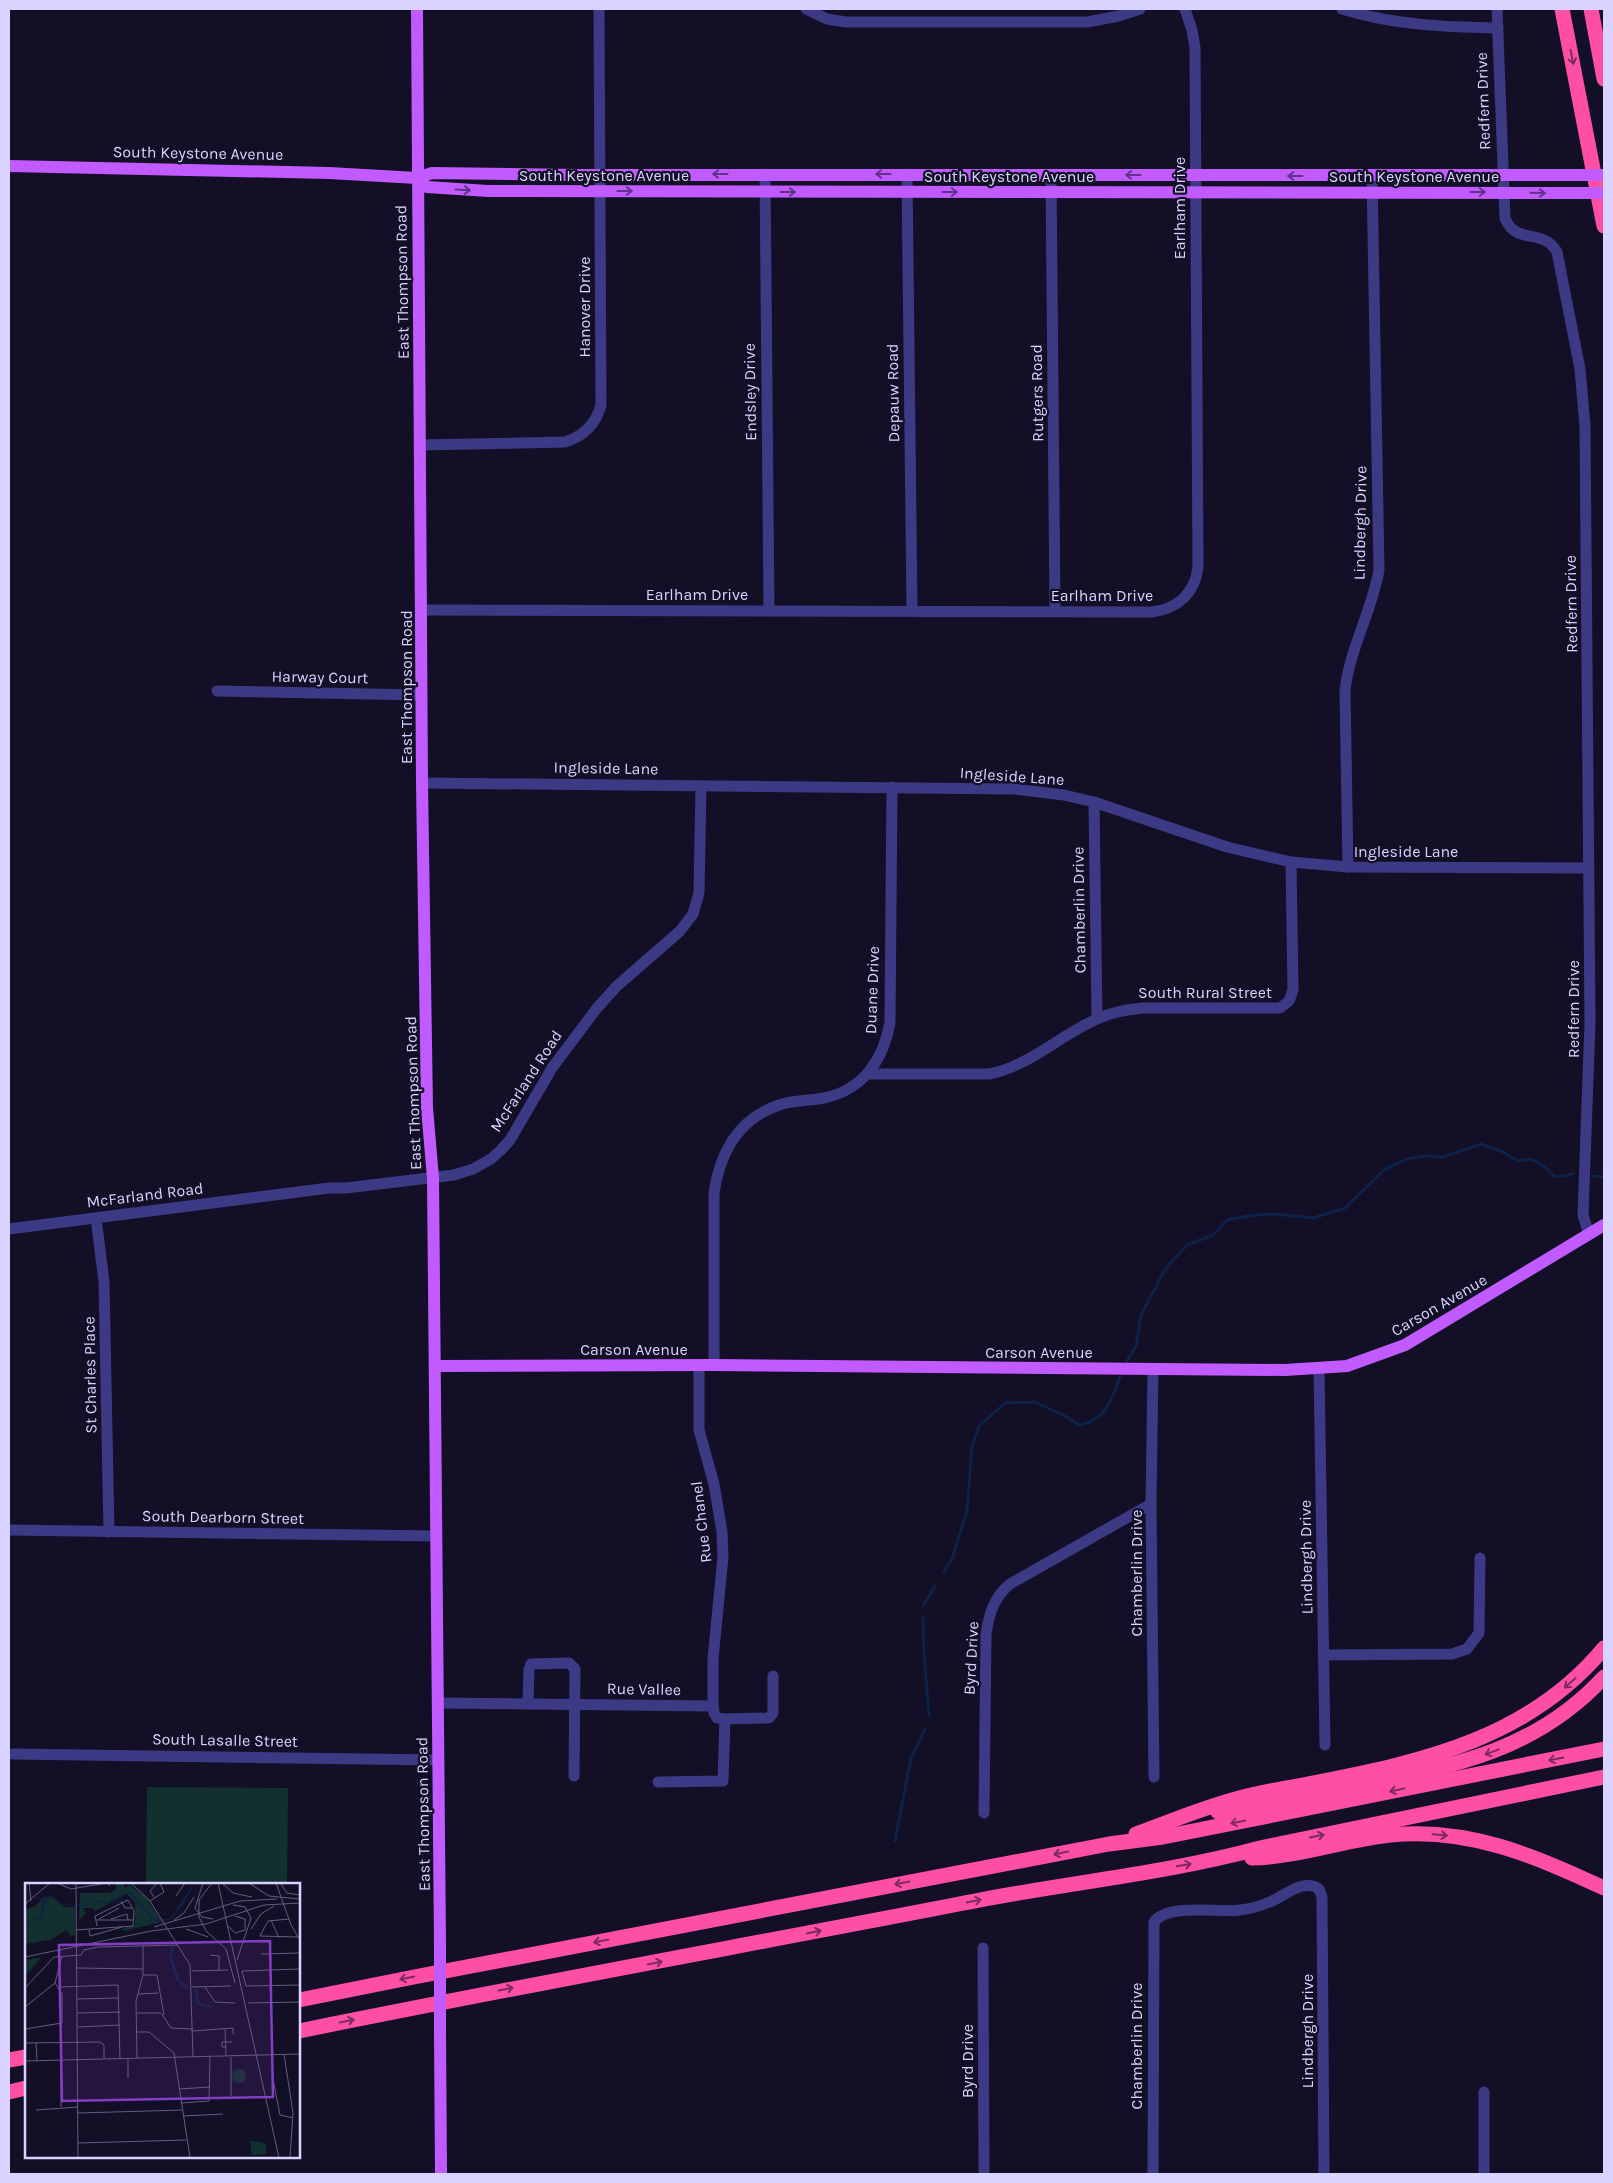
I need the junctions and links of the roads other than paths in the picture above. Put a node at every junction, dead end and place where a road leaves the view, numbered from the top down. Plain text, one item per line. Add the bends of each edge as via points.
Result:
1 (417, 9) edge
2 (599, 9) edge
3 (806, 9) edge
4 (1140, 9) edge
5 (1185, 9) edge
6 (1342, 9) edge
7 (1498, 9) edge
8 (1562, 9) edge
9 (1590, 9) edge
10 (1498, 28) junction
11 (1604, 79) edge
12 (9, 166) edge
13 (600, 174) junction
14 (765, 174) junction
15 (908, 174) junction
16 (1051, 175) junction
17 (1194, 175) junction
18 (1502, 175) junction
19 (1604, 175) edge
20 (1372, 176) junction
21 (417, 178) junction
22 (600, 191) junction
23 (765, 192) junction
24 (908, 192) junction
25 (1051, 192) junction
26 (1195, 192) junction
27 (1503, 192) junction
28 (1372, 193) junction
29 (1604, 193) edge
30 (1604, 226) edge
31 (420, 445) junction
32 (421, 610) junction
33 (769, 610) junction
34 (912, 611) junction
35 (1055, 612) junction
36 (217, 691) dead end
37 (422, 694) junction
38 (422, 783) junction
39 (701, 786) junction
40 (892, 787) junction
41 (1094, 802) junction
42 (1291, 862) junction
43 (1348, 867) junction
44 (1590, 868) junction
45 (1097, 1018) junction
46 (868, 1074) junction
47 (433, 1178) junction
48 (96, 1218) junction
49 (1604, 1225) edge
50 (9, 1229) edge
51 (1589, 1234) junction
52 (714, 1365) junction
53 (436, 1366) junction
54 (699, 1366) junction
55 (1319, 1368) junction
56 (1154, 1369) junction
57 (1151, 1504) junction
58 (9, 1530) edge
59 (109, 1532) junction
60 (437, 1536) junction
61 (1480, 1558) dead end
62 (1604, 1648) edge
63 (1323, 1655) junction
64 (773, 1676) dead end
65 (1604, 1676) edge
66 (438, 1703) junction
67 (528, 1704) junction
68 (575, 1705) junction
69 (713, 1706) junction
70 (725, 1718) junction
71 (1325, 1745) dead end
72 (1604, 1749) edge
73 (12, 1754) dead end
74 (438, 1760) junction
75 (574, 1776) dead end
76 (1154, 1777) dead end
77 (1604, 1778) edge
78 (658, 1782) dead end
79 (984, 1813) dead end
80 (1182, 1818) junction
81 (1109, 1844) junction
82 (1540, 1859) junction
83 (1218, 1860) junction
84 (1604, 1888) edge
85 (1604, 1898) edge
86 (1156, 1918) joint
87 (983, 1948) dead end
88 (300, 2000) edge
89 (300, 2031) edge
90 (25, 2057) edge
91 (9, 2060) edge
92 (25, 2088) edge
93 (9, 2092) edge
94 (1484, 2092) dead end
95 (441, 2174) edge
96 (984, 2174) edge
97 (1153, 2174) edge
98 (1324, 2174) edge
99 (1484, 2174) edge

1 - 21 main road, East Thompson Road
2 - 13 street, Hanover Drive
3 - 4 street via 827,19 846,22 1088,22
5 - 17 street, Earlham Drive via 1195,48
6 - 10 street via 1420,25
7 - 10 street, Redfern Drive
8 -> 30 highway
9 - 11 highway
10 - 18 street, Redfern Drive
12 - 21 main road, South Keystone Avenue
14 -> 13 main road, South Keystone Avenue
13 - 21 main road, South Keystone Avenue via 432,173
13 - 22 street, Hanover Drive
15 -> 14 main road, South Keystone Avenue
14 - 23 street, Endsley Drive
15 - 16 main road, South Keystone Avenue
15 - 24 street, Depauw Road
17 -> 16 main road, South Keystone Avenue
16 - 25 street, Rutgers Road
20 -> 17 main road, South Keystone Avenue
17 - 26 street, Earlham Drive
18 - 19 main road, South Keystone Avenue, bridge
18 - 20 main road, South Keystone Avenue
18 - 27 street, Redfern Drive
20 - 28 street, Lindbergh Drive
21 -> 22 main road, South Keystone Avenue via 427,186 450,189
21 - 31 main road, East Thompson Road
22 -> 23 main road, South Keystone Avenue
22 - 31 street, Hanover Drive via 601,405 592,426 574,440 560,443
23 -> 24 main road, South Keystone Avenue
23 - 33 street, Endsley Drive
24 -> 25 main road, South Keystone Avenue
24 - 34 street, Depauw Road
25 - 26 main road, South Keystone Avenue
25 - 35 street, Rutgers Road
26 - 28 main road, South Keystone Avenue
26 - 35 street, Earlham Drive via 1196,580 1184,599 1161,611
28 -> 27 main road, South Keystone Avenue
27 -> 29 main road, South Keystone Avenue, bridge
27 - 44 street, Redfern Drive via 1504,218 1508,226 1521,235 1547,239 1557,252 1584,400
28 - 43 street, Lindbergh Drive via 1379,563 1376,586 1346,681
31 - 32 main road, East Thompson Road
32 - 33 street, Earlham Drive
32 - 37 main road, East Thompson Road
33 - 34 street, Earlham Drive
34 - 35 street, Earlham Drive
36 - 37 street, Harway Court
37 - 38 main road, East Thompson Road
38 - 39 street, Ingleside Lane
38 - 47 main road, East Thompson Road via 427,1108
39 - 40 street, Ingleside Lane
39 - 47 street, McFarland Road via 699,893 686,925 597,1008 552,1068 501,1150 473,1169
40 - 41 street, Ingleside Lane via 1014,789
40 - 46 street, Duane Drive via 890,1022 882,1052
41 - 42 street, Ingleside Lane via 1227,847
41 - 45 street, Chamberlin Drive
42 - 43 street, Ingleside Lane
42 - 45 street, South Rural Street via 1293,990 1287,1003 1274,1009 1142,1008
43 - 44 street, Ingleside Lane
44 - 51 street, Redfern Drive via 1590,1023 1583,1215
45 - 46 street, South Rural Street via 1018,1065 997,1073
46 - 52 street, Duane Drive via 835,1095 790,1102 766,1110 738,1132 722,1158 714,1192
47 - 48 street, McFarland Road
47 - 53 main road, East Thompson Road
48 - 50 street, McFarland Road
48 - 59 street, St Charles Place via 104,1282
49 - 51 main road, Carson Avenue
51 - 55 main road, Carson Avenue via 1405,1345 1347,1366
52 - 54 main road, Carson Avenue
52 - 56 main road, Carson Avenue
53 - 54 main road, Carson Avenue
53 - 60 main road, East Thompson Road
54 - 69 street, Rue Chanel via 699,1430 714,1484 722,1532
55 - 56 main road, Carson Avenue
55 - 63 street, Lindbergh Drive
56 - 57 street, Chamberlin Drive
57 - 76 street, Chamberlin Drive
57 - 79 street, Byrd Drive via 1010,1584 994,1604 988,1616 986,1634
58 - 59 street, South Dearborn Street
59 - 60 street, South Dearborn Street
60 - 66 main road, East Thompson Road
61 - 63 street via 1480,1633 1466,1649 1452,1654
62 -> 80 highway via 1554,1696 1483,1738 1379,1769 1236,1799
63 - 71 street, Lindbergh Drive
64 - 70 street via 773,1713 769,1718
65 -> 80 highway via 1561,1716 1543,1728 1462,1762
66 - 67 street, Rue Vallee
66 - 74 main road, East Thompson Road
67 - 68 street, Rue Vallee
67 - 68 street via 529,1669 535,1662 573,1665
68 - 69 street, Rue Vallee
68 - 75 street
69 - 70 street via 717,1718
70 - 78 street via 723,1781
72 -> 81 highway via 1163,1837
73 - 74 street, South Lasalle Street
74 - 95 main road, East Thompson Road, bridge
83 -> 77 highway via 1260,1848
80 - 81 highway
81 -> 88 highway
83 -> 82 highway via 1262,1858 1407,1834 1474,1839
82 - 84 highway
82 - 85 highway
89 -> 83 highway via 985,1899
86 - 97 street, Chamberlin Drive via 1152,1927
86 - 98 street, Lindbergh Drive via 1177,1911 1247,1909 1300,1887 1312,1885 1319,1888 1322,1897
87 - 96 street, Byrd Drive
90 - 91 highway
92 - 93 highway
94 - 99 street

